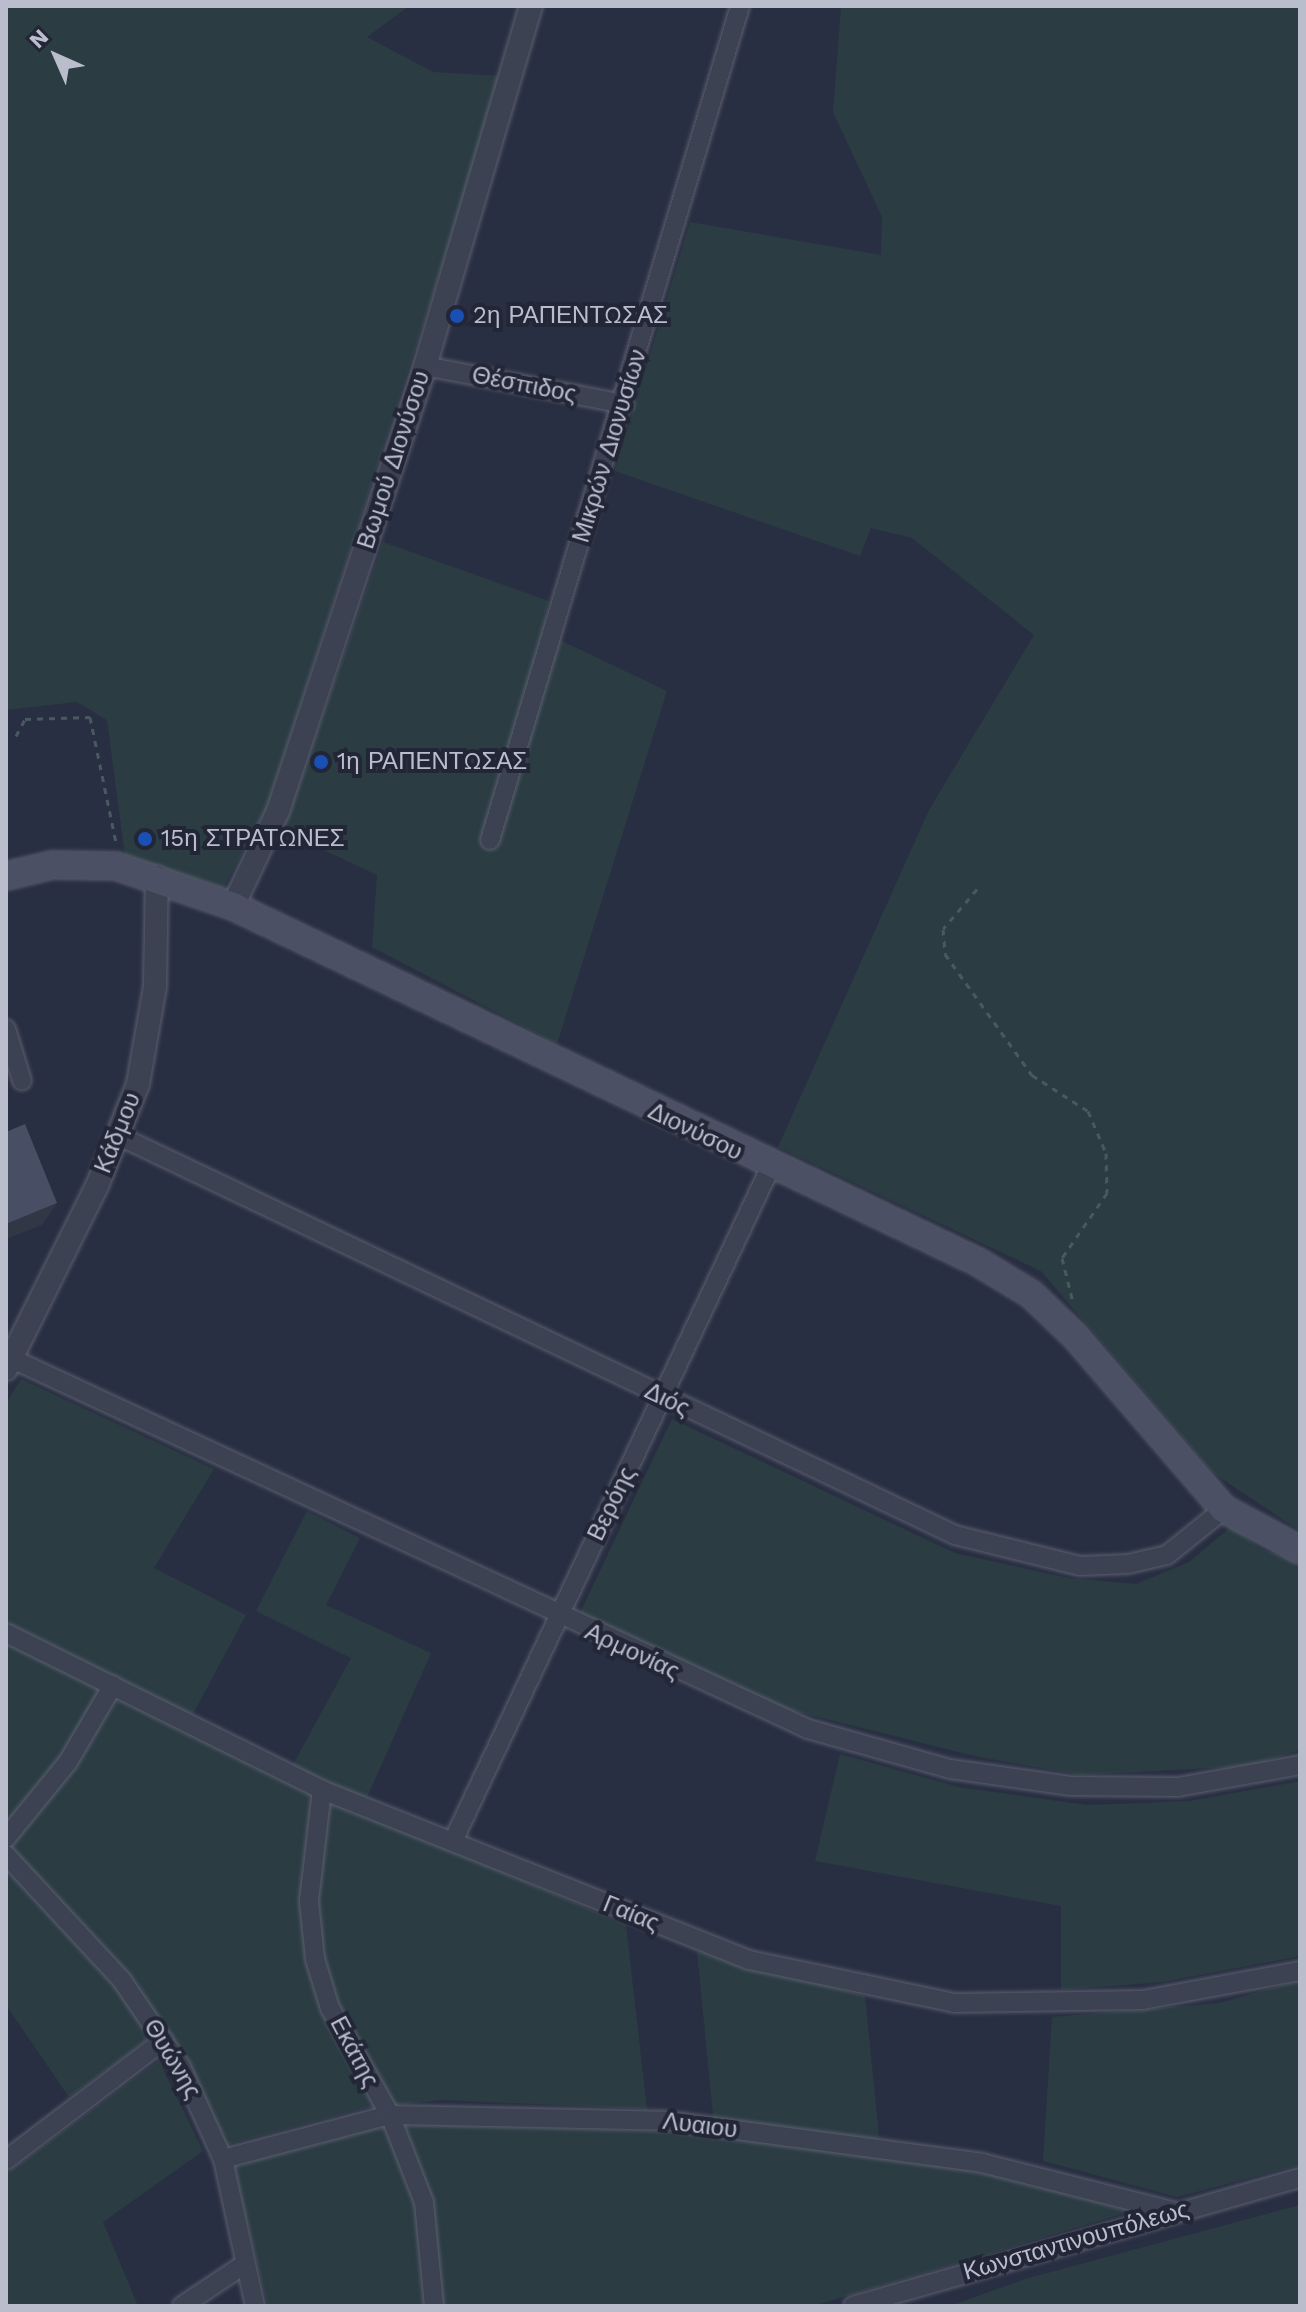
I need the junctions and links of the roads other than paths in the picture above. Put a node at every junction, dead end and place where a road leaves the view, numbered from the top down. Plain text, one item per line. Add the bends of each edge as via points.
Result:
1 (531, 6) edge
2 (740, 6) edge
3 (425, 366) junction
4 (624, 404) junction
5 (490, 840) dead end
6 (6, 876) edge
7 (157, 877) junction
8 (233, 906) junction
9 (6, 1029) edge
10 (22, 1081) dead end
11 (119, 1136) junction
12 (770, 1168) junction
13 (8, 1361) edge
14 (663, 1398) junction
15 (1224, 1509) junction
16 (1300, 1550) edge
17 (557, 1617) junction
18 (6, 1633) edge
19 (113, 1685) junction
20 (1300, 1765) edge
21 (322, 1790) junction
22 (6, 1838) edge
23 (454, 1839) junction
24 (6, 1855) edge
25 (1300, 1971) edge
26 (164, 2040) junction
27 (390, 2115) junction
28 (223, 2159) junction
29 (6, 2160) edge
30 (1300, 2178) edge
31 (1175, 2212) junction
32 (245, 2264) junction
33 (182, 2306) edge
34 (255, 2306) edge
35 (434, 2306) edge
36 (853, 2306) edge

1 - 3 street, Βωμού Διονύσου
2 - 4 street, Μικρών Διονυσίων
3 - 4 street, Θέσπιδος
3 - 8 street, Βωμού Διονύσου via 278,811
4 - 5 street, Μικρών Διονυσίων
6 - 7 main road, Διονύσου via 52,865 116,866
7 - 8 main road, Διονύσου
7 - 11 street, Κάδμου via 149,1035
8 - 12 main road, Διονύσου
9 - 10 street
11 - 13 street, Κάδμου
11 - 14 street, Διός
12 - 14 street, Βερόης
12 - 15 main road, Διονύσου via 978,1262 1031,1294 1090,1351
13 - 17 street, Αρμονίας
14 - 15 street, Διός via 955,1535 1080,1566 1167,1555
14 - 17 street, Βερόης
15 - 16 main road, Διονύσου
17 - 20 street, Αρμονίας via 743,1704 950,1769 1071,1786 1178,1787
17 - 23 street, Βερόης
18 - 19 street, Γαίας
19 - 21 street, Γαίας
19 - 22 street via 68,1762
21 - 23 street, Γαίας
21 - 27 street, Εκάτης via 309,1901 315,1959 352,2056
23 - 25 street, Γαίας via 749,1960 954,2003 1143,2000
24 - 26 street, Θυώνης via 80,1930
26 - 28 street, Θυώνης
26 - 29 street
27 - 28 street, Λυαιου
27 - 31 street, Λυαιου via 476,2111 684,2123 982,2163
27 - 35 street, Εκάτης via 424,2202
28 - 32 street, Θυώνης
30 - 31 street, Κωνσταντινουπόλεως
31 - 36 street, Κωνσταντινουπόλεως
32 - 33 street
32 - 34 street, Θυώνης

